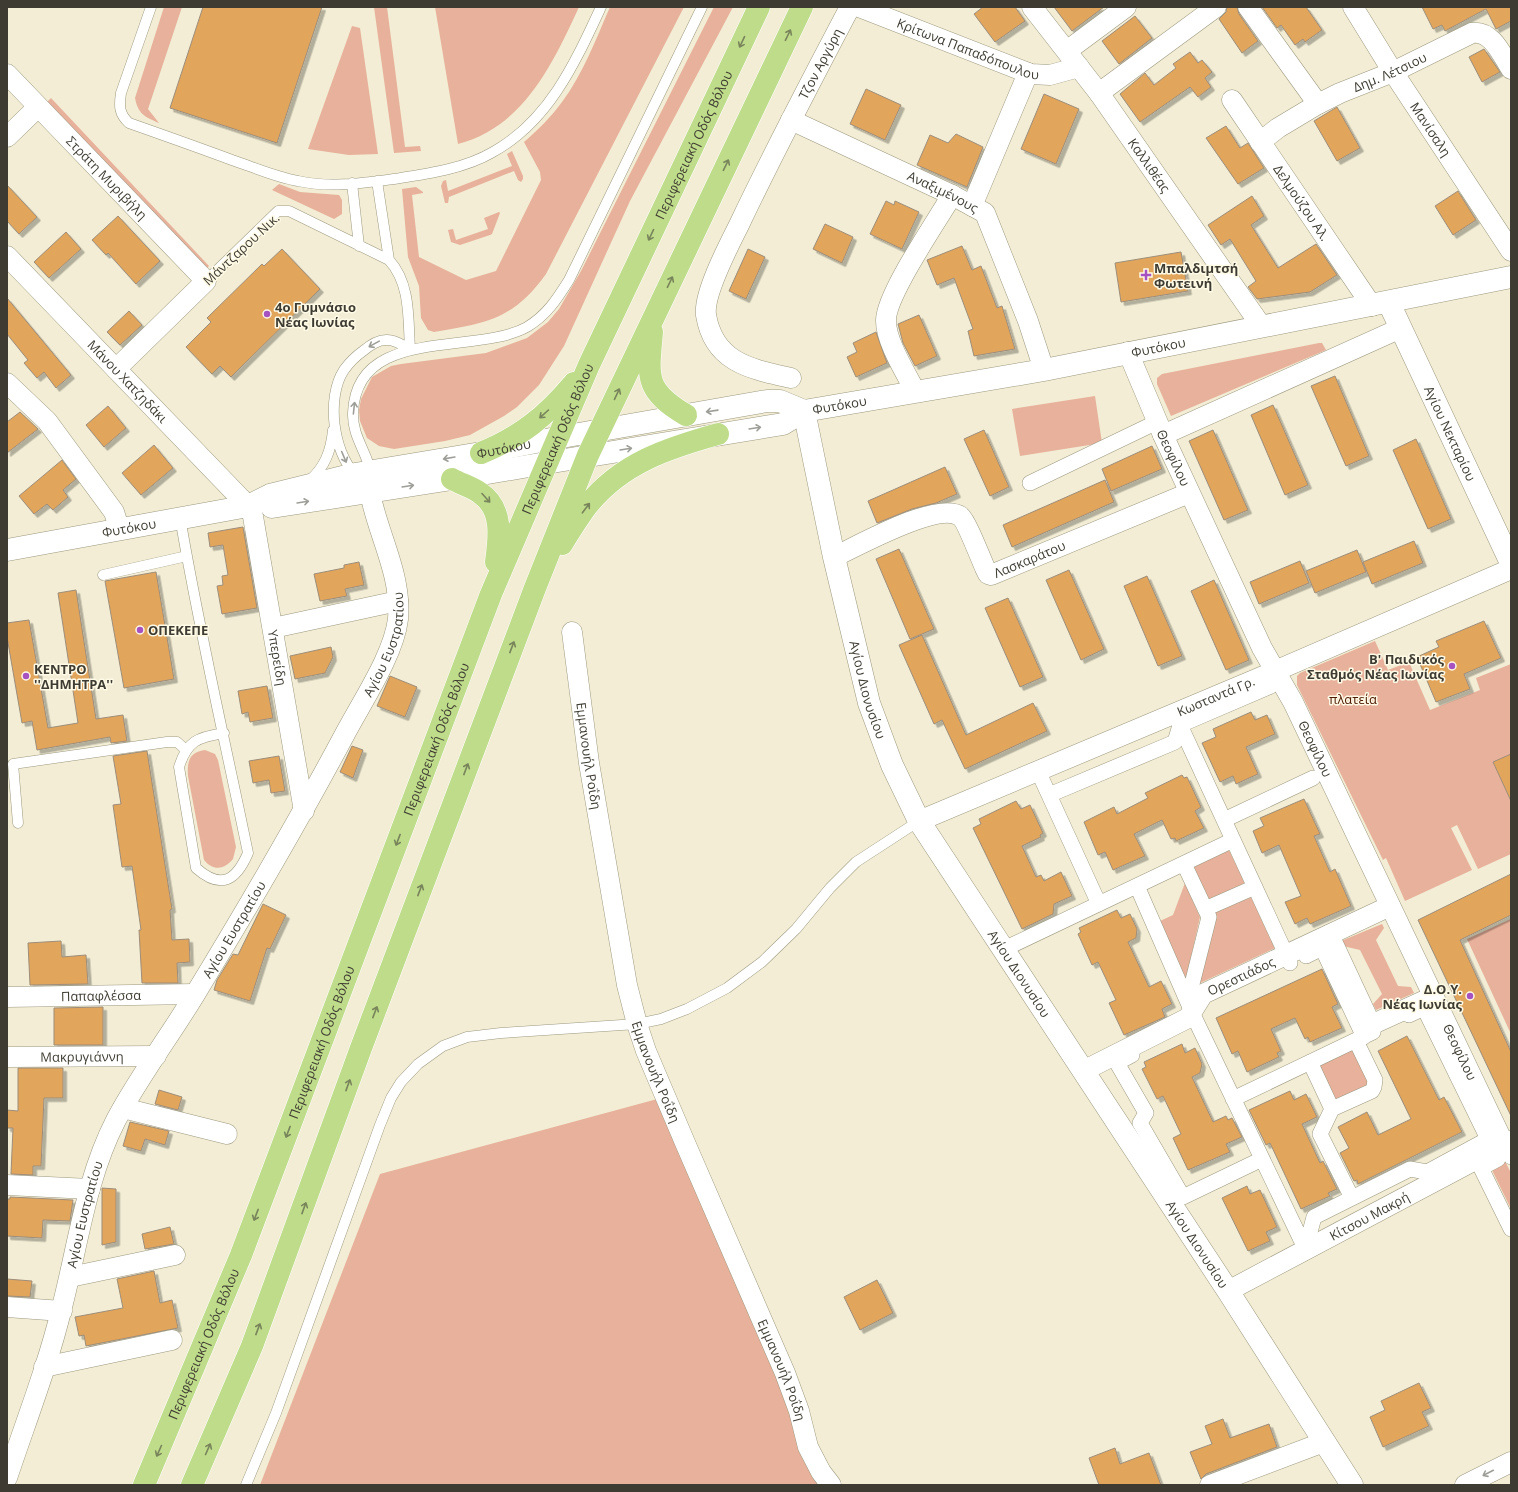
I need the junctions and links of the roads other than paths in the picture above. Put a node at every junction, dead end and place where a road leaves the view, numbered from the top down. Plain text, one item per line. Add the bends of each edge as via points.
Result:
1 (151, 7) edge
2 (601, 7) edge
3 (702, 7) edge
4 (759, 7) edge
5 (802, 7) edge
6 (850, 7) edge
7 (859, 7) edge
8 (1032, 7) edge
9 (1126, 7) edge
10 (1216, 7) edge
11 (1248, 7) edge
12 (1354, 7) edge
13 (1068, 50) junction
14 (1079, 67) junction
15 (1511, 69) edge
16 (1393, 72) junction
17 (1028, 73) junction
18 (7, 74) edge
19 (1099, 93) junction
20 (1232, 100) dead end
21 (1318, 104) junction
22 (38, 107) junction
23 (791, 120) junction
24 (7, 137) edge
25 (1260, 142) junction
26 (377, 181) junction
27 (352, 183) junction
28 (952, 196) junction
29 (972, 206) junction
30 (359, 246) junction
31 (1511, 251) edge
32 (7, 256) edge
33 (389, 260) junction
34 (1511, 277) edge
35 (206, 281) junction
36 (1380, 304) junction
37 (653, 317) junction
38 (1262, 327) junction
39 (1401, 328) junction
40 (410, 349) junction
41 (1128, 352) junction
42 (589, 365) junction
43 (116, 369) junction
44 (1044, 370) junction
45 (791, 378) dead end
46 (7, 383) edge
47 (915, 392) junction
48 (804, 411) junction
49 (686, 415) junction
50 (334, 416) junction
51 (1160, 429) junction
52 (600, 430) junction
53 (718, 434) junction
54 (556, 438) junction
55 (481, 453) junction
56 (588, 455) junction
57 (546, 463) junction
58 (363, 473) junction
59 (452, 479) junction
60 (1030, 483) dead end
61 (302, 486) junction
62 (370, 493) junction
63 (1189, 493) junction
64 (250, 506) junction
65 (180, 517) junction
66 (119, 528) junction
67 (1505, 534) edge
68 (7, 550) edge
69 (187, 556) junction
70 (834, 557) junction
71 (1511, 564) edge
72 (1511, 569) edge
73 (104, 575) dead end
74 (535, 588) junction
75 (491, 594) junction
76 (398, 601) junction
77 (273, 628) junction
78 (572, 632) dead end
79 (1273, 679) junction
80 (1180, 724) junction
81 (224, 733) junction
82 (186, 750) junction
83 (1038, 771) junction
84 (1313, 778) dead end
85 (1049, 795) junction
86 (304, 811) junction
87 (1224, 820) junction
88 (920, 821) junction
89 (18, 823) dead end
90 (1234, 840) junction
91 (1184, 864) junction
92 (1137, 886) junction
93 (1255, 887) junction
94 (1099, 904) junction
95 (1381, 906) junction
96 (1205, 909) junction
97 (1329, 935) junction
98 (1004, 949) junction
99 (1287, 955) junction
100 (195, 994) junction
101 (7, 997) edge
102 (1432, 997) junction
103 (1189, 1005) junction
104 (637, 1024) junction
105 (1360, 1039) junction
106 (156, 1056) junction
107 (7, 1057) edge
108 (1310, 1062) junction
109 (1083, 1070) junction
110 (1233, 1099) junction
111 (123, 1108) junction
112 (1332, 1109) junction
113 (227, 1134) dead end
114 (1509, 1149) edge
115 (1262, 1159) junction
116 (7, 1185) edge
117 (90, 1189) junction
118 (1352, 1198) junction
119 (1511, 1229) edge
120 (1303, 1243) junction
121 (175, 1256) dead end
122 (70, 1277) junction
123 (1228, 1291) junction
124 (7, 1307) edge
125 (62, 1311) junction
126 (172, 1340) dead end
127 (44, 1367) junction
128 (1324, 1442) junction
129 (1511, 1462) edge
130 (7, 1478) edge
131 (144, 1485) edge
132 (192, 1485) edge
133 (246, 1485) edge
134 (831, 1485) edge
135 (1210, 1485) edge
136 (1352, 1485) edge
137 (1465, 1485) edge

1 - 27 lane via 121,93 120,108 123,118 129,123 285,178 312,184
2 - 26 lane via 579,55 551,101 513,139 493,153 474,161 430,173
3 - 40 lane via 569,280 550,309 527,326 508,335
4 -> 42 main road, Περιφερειακή Οδός Βόλου
37 -> 5 main road
6 - 23 street, Τζον Αργύρη
7 - 17 street, Κρίτωνα Παπαδόπουλου
8 - 13 street, Καλλιθέας
9 - 13 street
10 - 19 street
11 - 21 street
12 - 16 street, Μανίσαλη
13 - 14 street, Καλλιθέας
14 - 17 street, Κρίτωνα Παπαδόπουλου via 1046,75
14 - 19 street, Καλλιθέας
15 - 16 street, Δημ. Λέτσιου via 1488,36 1479,32
16 - 21 street, Δημ. Λέτσιου
16 - 31 street, Μανίσαλη
17 - 29 street
18 - 22 street, Στράτη Μυριβήλη
19 - 38 street, Καλλιθέας
20 - 25 street, Δελμούζου Αλ.
21 - 25 street, Δημ. Λέτσιου
22 - 24 street
22 - 35 street, Στράτη Μυριβήλη
23 - 28 street, Αναξιμένους
23 - 45 street, Τζον Αργύρη via 714,279 706,314 714,340 724,353 741,365
25 - 36 street, Δελμούζου Αλ.
26 - 27 lane
26 - 33 lane
27 - 30 lane
28 - 29 street, Αναξιμένους
28 - 47 street via 894,293 886,313 890,337
29 - 44 street, Αναξιμένους via 981,210 988,218 1028,320
30 - 33 lane, Μάντζαρου Νικ.
30 - 35 lane, Μάντζαρου Νικ. via 289,211 278,211
32 - 43 street, Μάνου Χατζηδάκι
33 - 40 lane via 399,274 405,290
34 - 36 street, Φυτόκου
35 - 43 street, Μάντζαρου Νικ.
36 - 38 street, Φυτόκου
36 - 39 street, Αγίου Νεκταρίου
37 - 49 main road via 649,369 651,381 665,401
52 -> 37 main road
38 - 41 street, Φυτόκου
39 - 51 street
39 - 67 street, Αγίου Νεκταρίου
40 -> 50 lane via 393,340 384,340 371,345 353,359 339,380
58 -> 40 lane via 354,427 356,394 364,378 378,364 394,354
41 - 44 street, Φυτόκου
41 - 51 street, Θεοφίλου
42 - 54 main road, Περιφερειακή Οδός Βόλου
42 -> 55 main road via 555,404 530,426 508,441
43 - 64 street, Μάνου Χατζηδάκι
44 - 47 street, Φυτόκου
46 - 66 street via 47,421 114,512
47 - 48 street, Φυτόκου
48 -> 49 street, Φυτόκου via 780,401 767,401
53 -> 48 street, Φυτόκου via 783,424
48 - 70 street, Αγίου Διονυσίου
49 - 52 street, Φυτόκου
50 -> 58 lane via 342,453 348,465
50 - 61 lane via 326,460 316,475
51 - 60 street
51 - 63 street, Θεοφίλου
52 - 54 street, Φυτόκου
52 - 56 main road
56 -> 53 street, Φυτόκου
74 -> 53 main road via 588,505 612,480 648,457
54 - 55 street, Φυτόκου
54 - 57 main road, Περιφερειακή Οδός Βόλου
55 -> 58 street, Φυτόκου
56 - 57 street, Φυτόκου
56 - 74 main road
57 - 59 street, Φυτόκου
57 - 75 main road, Περιφερειακή Οδός Βόλου
58 - 61 street, Φυτόκου
58 - 62 lane
58 - 62 lane
62 -> 59 street, Φυτόκου
59 -> 75 main road via 480,493 495,513 499,538
61 - 64 street, Φυτόκου via 270,495
64 -> 62 street, Φυτόκου via 272,507
62 - 76 street, Αγίου Ευστρατίου via 392,567
63 - 70 street, Λασκαράτου via 991,575 985,568 963,519 953,513 944,512 917,518
63 - 79 street, Θεοφίλου via 1262,648
64 - 65 street, Φυτόκου
64 - 77 street, Υπερείδη
65 - 66 street, Φυτόκου
65 - 69 lane
66 - 68 street, Φυτόκου
67 - 71 street, Αγίου Νεκταρίου
69 - 73 lane
69 - 81 lane
70 - 88 street, Αγίου Διονυσίου via 869,703 892,765
72 - 79 street, Κωσταντά Γρ.
132 -> 74 main road via 255,1339 361,1048
75 -> 131 main road, Περιφερειακή Οδός Βόλου via 241,1255
76 - 77 street
76 - 86 street, Αγίου Ευστρατίου via 396,630 386,656
77 - 86 street, Υπερείδη
78 - 104 street, Εμμανουήλ Ροΐδη via 589,763 627,985
79 - 80 street
79 - 83 street, Κωσταντά Γρ.
79 - 95 street, Θεοφίλου via 1293,702
80 - 85 street via 1175,742
80 - 87 street
81 - 82 lane via 206,736 192,743
81 - 82 lane via 248,853 241,869 233,877 219,881 206,877 196,868 179,767
82 - 89 lane via 177,742 167,742 13,764
83 - 85 street
83 - 88 street, Κωσταντά Γρ.
84 - 87 street
85 - 94 street
86 - 100 street, Αγίου Ευστρατίου
87 - 90 street
88 - 98 street, Αγίου Διονυσίου
88 - 104 lane via 868,853 845,872 796,929 747,975 687,1009
90 - 91 street
90 - 93 street
91 - 92 street
91 - 96 street
92 - 94 street
92 - 103 street
93 - 96 street
93 - 99 street
94 - 98 street
95 - 97 street, Ορεστιάδος
95 - 99 street
95 - 102 street, Θεοφίλου
96 - 103 street via 1209,917
97 - 99 street, Ορεστιάδος
97 - 102 street via 1371,1025
98 - 109 street, Αγίου Διονυσίου
99 - 103 street, Ορεστιάδος via 1203,994
99 - 105 street via 1322,948
100 - 101 street, Παπαφλέσσα
100 - 106 street, Αγίου Ευστρατίου
102 - 114 street, Θεοφίλου
103 - 109 street, Ορεστιάδος via 1188,1018
103 - 110 street
103 - 115 street via 1194,1025 1117,1063 1146,1113 1140,1123 1183,1197
104 - 133 lane via 467,1037 443,1046 418,1064 401,1082 380,1125 276,1413
104 - 134 street, Εμμανουήλ Ροΐδη via 683,1138 785,1372 808,1447
105 - 108 street
105 - 112 street via 1374,1087 1372,1091
105 - 118 street via 1424,1008 1488,1139 1427,1172 1410,1168
106 - 107 street, Μακρυγιάννη
106 - 111 street, Αγίου Ευστρατίου
108 - 110 street
108 - 112 street
109 - 123 street, Αγίου Διονυσίου
110 - 115 street
111 - 113 street
111 - 117 street, Αγίου Ευστρατίου
112 - 118 street via 1320,1134
114 - 119 street via 1481,1168
114 - 120 street, Κίτσου Μακρή
115 - 120 street
116 - 117 street
117 - 122 street, Αγίου Ευστρατίου
118 - 120 street via 1314,1217 1310,1232
120 - 123 street, Κίτσου Μακρή
121 - 122 street
122 - 125 street, Αγίου Ευστρατίου
123 - 128 street, Αγίου Διονυσίου
124 - 125 street
125 - 127 street, Αγίου Ευστρατίου
126 - 127 street
127 - 130 street, Αγίου Ευστρατίου
128 - 135 street
128 - 136 street, Αγίου Διονυσίου
129 -> 137 street

